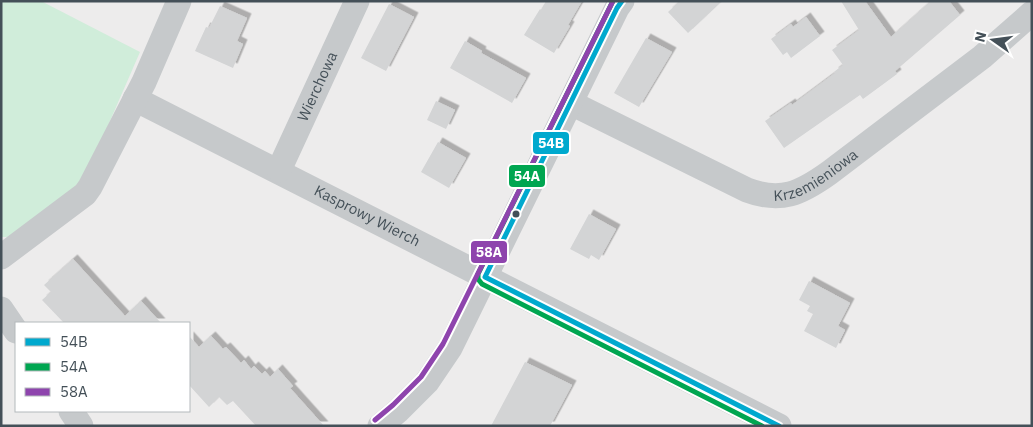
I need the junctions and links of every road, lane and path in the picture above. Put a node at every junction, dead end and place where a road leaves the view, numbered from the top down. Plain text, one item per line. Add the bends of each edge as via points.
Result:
1 (179, 1) edge
2 (357, 1) edge
3 (622, 1) edge
4 (1032, 13) edge
5 (135, 99) junction
6 (571, 103) junction
7 (279, 170) junction
8 (4, 252) edge
9 (485, 277) junction
10 (1, 309) edge
11 (15, 330) edge
12 (72, 412) edge
13 (81, 426) edge
14 (380, 426) edge
15 (779, 426) edge

1 - 5 street
2 - 7 street, Wierchowa
3 - 6 street
4 - 6 street, Krzemieniowa via 982,57 829,173 807,188 786,196 768,196 747,190
5 - 7 street, Kasprowy Wierch
5 - 8 street via 85,194
6 - 9 street
7 - 9 street, Kasprowy Wierch
9 - 14 street via 450,348 427,382
9 - 15 street, Kasprowy Wierch
10 - 11 street
12 - 13 street

